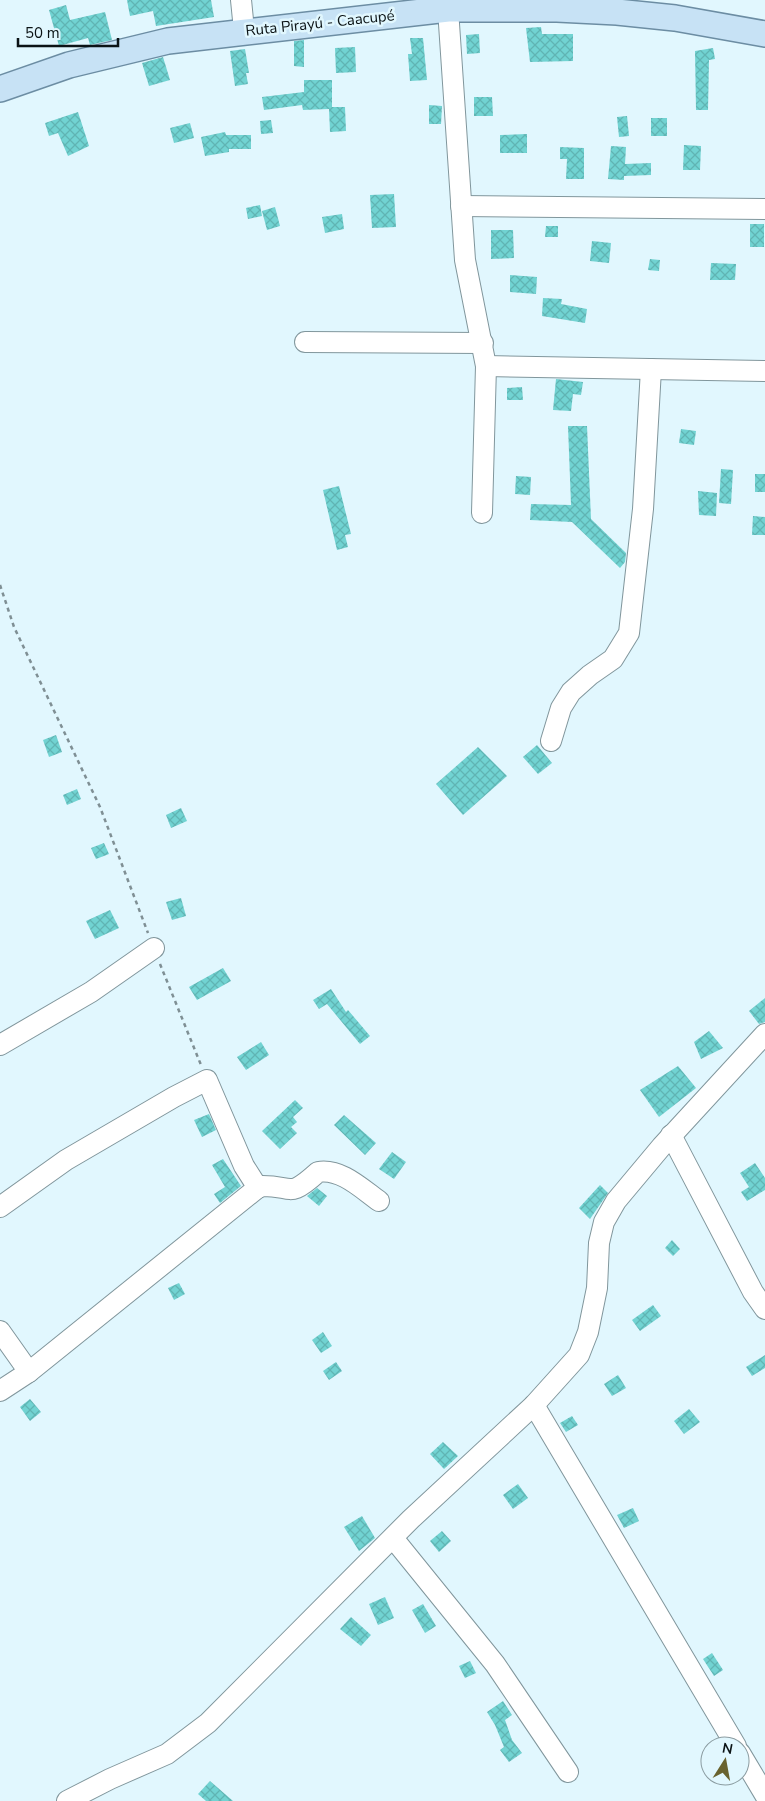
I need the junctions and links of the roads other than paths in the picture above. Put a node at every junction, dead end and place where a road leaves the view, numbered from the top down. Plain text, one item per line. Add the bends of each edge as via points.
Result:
1 (241, 0) edge
2 (448, 9) junction
3 (244, 30) junction
4 (765, 34) edge
5 (0, 89) edge
6 (461, 206) junction
7 (765, 209) edge
8 (305, 342) dead end
9 (483, 344) junction
10 (486, 366) junction
11 (651, 369) junction
12 (765, 371) edge
13 (482, 513) dead end
14 (551, 741) dead end
15 (154, 948) road end
16 (765, 1034) edge
17 (0, 1045) edge
18 (671, 1135) junction
19 (258, 1188) junction
20 (379, 1201) dead end
21 (0, 1208) edge
22 (765, 1310) edge
23 (0, 1331) edge
24 (29, 1372) junction
25 (0, 1391) edge
26 (534, 1405) junction
27 (393, 1538) junction
28 (730, 1736) edge
29 (750, 1770) edge
30 (568, 1772) dead end
31 (765, 1795) edge
32 (67, 1801) edge

1 - 3 street
2 - 3 main road, Ruta Pirayú - Caacupé
2 - 4 main road, Ruta Pirayú - Caacupé via 557,8 617,12 675,18
2 - 6 street
3 - 5 main road, Ruta Pirayú - Caacupé via 119,51
6 - 7 street
6 - 9 street via 465,260
8 - 9 street
9 - 10 street
10 - 11 street
10 - 13 street
11 - 12 street
11 - 14 street via 643,509 629,633 614,659 571,692 561,708
15 - 17 street via 90,992
16 - 18 street
18 - 22 street via 739,1267
18 - 26 street via 616,1201 604,1222 599,1243 597,1288 588,1332 579,1355
19 - 20 street via 298,1189 318,1172 329,1172 344,1177
19 - 21 street via 244,1166 208,1080 66,1160
19 - 24 street
23 - 24 street
24 - 25 street
26 - 27 street
26 - 28 street
27 - 30 street via 495,1664
27 - 32 street via 195,1734 167,1754
29 - 31 street

